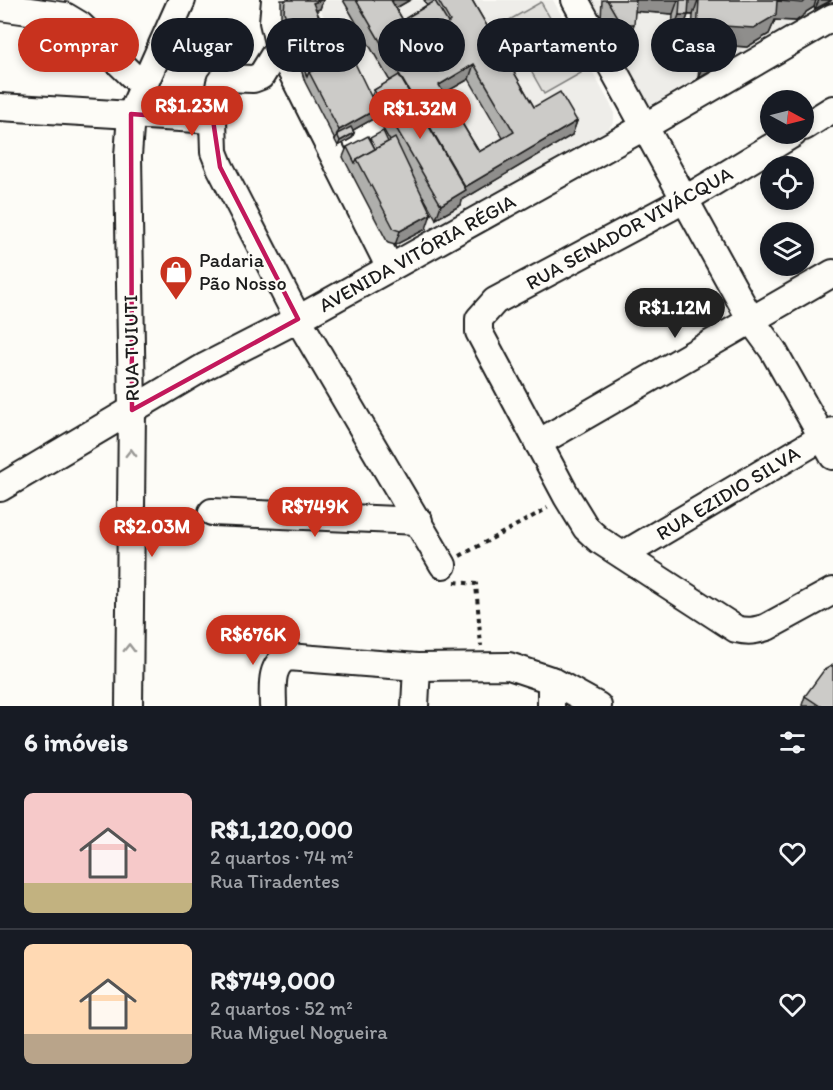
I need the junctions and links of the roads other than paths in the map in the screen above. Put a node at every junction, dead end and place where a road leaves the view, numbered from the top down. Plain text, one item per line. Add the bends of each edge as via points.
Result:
1 (182, 0) edge
2 (275, 0) edge
3 (574, 0) edge
4 (0, 7) edge
5 (833, 16) edge
6 (273, 18) edge
7 (266, 68) edge
8 (292, 72) edge
9 (143, 86) junction
10 (0, 107) edge
11 (833, 109) edge
12 (131, 114) junction
13 (213, 120) junction
14 (814, 121) edge
15 (644, 127) junction
16 (776, 144) edge
17 (684, 200) junction
18 (390, 268) junction
19 (833, 273) edge
20 (298, 319) junction
21 (751, 320) junction
22 (132, 410) junction
23 (829, 441) edge
24 (538, 442) junction
25 (0, 488) edge
26 (212, 512) dead end
27 (419, 521) junction
28 (623, 555) junction
29 (443, 565) road end
30 (833, 591) edge
31 (417, 667) junction
32 (551, 680) junction
33 (129, 706) edge
34 (273, 706) edge
35 (415, 706) edge
36 (550, 706) edge
37 (598, 706) edge

1 - 9 street, RUA TUIUTI
2 - 6 street
3 - 15 street
4 - 9 street via 65,16 80,25
5 - 15 street, AVENIDA VITÓRIA RÉGIA
7 - 13 street via 253,80 224,78
8 - 18 street
9 - 12 street, RUA TUIUTI
10 - 12 street
11 - 14 street
12 - 13 street
12 - 22 street, RUA TUIUTI via 128,156
13 - 20 street via 214,152 220,167
15 - 17 street
15 - 18 street, AVENIDA VITÓRIA RÉGIA
16 - 17 street, RUA SENADOR VIVÁCQUA
17 - 21 street
17 - 24 street, RUA SENADOR VIVÁCQUA via 495,302 479,319 478,332
18 - 20 street, AVENIDA VITÓRIA RÉGIA
19 - 21 street
20 - 22 street, AVENIDA VITÓRIA RÉGIA via 206,366
20 - 27 street
21 - 23 street
21 - 24 street
22 - 25 street, AVENIDA VITÓRIA RÉGIA
33 -> 22 street, RUA TUIUTI
23 - 28 street, RUA EZIDIO SILVA
24 - 28 street via 586,528
26 - 27 street
27 - 29 street
28 - 30 street via 735,629 745,631 767,627
31 - 32 street via 509,666
31 - 34 street via 288,657 280,660 275,670
31 - 35 street
32 - 36 street
32 - 37 street

